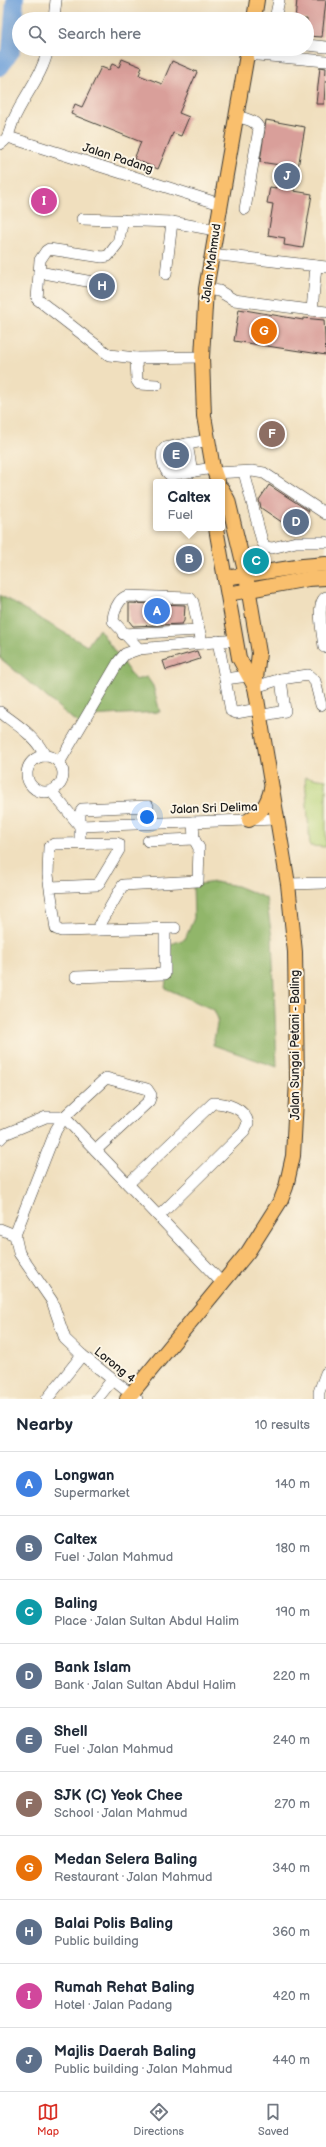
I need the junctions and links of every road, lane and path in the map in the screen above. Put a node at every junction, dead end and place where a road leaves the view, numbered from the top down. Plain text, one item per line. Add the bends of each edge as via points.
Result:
1 (56, 0) edge
2 (257, 0) edge
3 (279, 0) edge
4 (55, 12) edge
5 (255, 12) edge
6 (276, 12) edge
7 (314, 46) edge
8 (326, 47) edge
9 (46, 56) edge
10 (247, 56) edge
11 (287, 56) edge
12 (326, 61) edge
13 (236, 116) junction
14 (4, 140) edge
15 (220, 204) junction
16 (245, 209) dead end
17 (82, 219) dead end
18 (123, 220) junction
19 (172, 222) junction
20 (215, 230) junction
21 (211, 254) junction
22 (321, 267) edge
23 (39, 272) junction
24 (166, 274) dead end
25 (108, 285) dead end
26 (206, 289) junction
27 (312, 310) junction
28 (326, 312) edge
29 (202, 357) junction
30 (136, 358) junction
31 (157, 385) dead end
32 (209, 440) junction
33 (187, 444) junction
34 (192, 472) junction
35 (244, 472) junction
36 (217, 479) edge
37 (225, 494) edge
38 (326, 514) edge
39 (217, 531) edge
40 (326, 542) edge
41 (239, 546) junction
42 (326, 564) edge
43 (267, 572) junction
44 (246, 575) junction
45 (225, 578) junction
46 (326, 578) edge
47 (248, 590) junction
48 (228, 594) junction
49 (326, 597) edge
50 (199, 630) junction
51 (123, 634) junction
52 (236, 640) junction
53 (218, 641) junction
54 (202, 643) junction
55 (324, 647) dead end
56 (139, 649) junction
57 (281, 678) junction
58 (225, 679) junction
59 (251, 682) junction
60 (321, 705) dead end
61 (0, 712) edge
62 (259, 713) junction
63 (45, 756) junction
64 (59, 763) junction
65 (271, 788) junction
66 (51, 791) junction
67 (148, 806) dead end
68 (276, 819) junction
69 (249, 820) junction
70 (193, 822) junction
71 (80, 826) junction
72 (194, 839) junction
73 (148, 841) dead end
74 (80, 843) junction
75 (326, 883) edge
76 (288, 884) junction
77 (50, 887) junction
78 (98, 930) junction
79 (76, 977) dead end
80 (64, 1117) junction
81 (0, 1139) edge
82 (96, 1150) junction
83 (128, 1184) junction
84 (159, 1216) junction
85 (0, 1229) edge
86 (15, 1235) junction
87 (223, 1284) junction
88 (82, 1355) junction
89 (326, 1373) edge
90 (112, 1380) junction
91 (132, 1398) edge
92 (47, 1399) edge
93 (97, 1399) edge
94 (319, 1399) edge

1 - 4 street
2 - 5 main road
3 - 6 street
7 - 8 street
9 - 14 street via 41,74
10 - 13 main road, Jalan Mahmud
11 - 12 street
13 - 15 main road, Jalan Mahmud
13 - 16 street via 257,124 259,129
14 - 15 street, Jalan Padang
15 - 20 main road, Jalan Mahmud
17 - 18 street
18 - 19 street
18 - 23 street via 118,243 108,256 49,249 40,260
19 - 20 street
19 - 24 street
20 - 21 main road, Jalan Mahmud
21 - 22 street
21 - 26 main road, Jalan Mahmud
22 - 27 street
23 - 25 street
23 - 30 street via 37,294 40,302 104,353
26 - 27 street via 234,300
26 - 29 main road, Jalan Mahmud
27 - 28 street
29 - 30 street
29 - 32 main road, Jalan Mahmud via 204,416
30 - 31 street via 139,384
32 - 33 street
32 - 36 main road, Jalan Mahmud
33 - 34 street
33 - 34 street via 166,448 162,455 170,475
34 - 36 street
35 - 36 street
35 - 38 street via 258,471 271,476
35 - 40 street via 265,547 272,548 296,542
37 - 41 main road, Jalan Mahmud
39 - 45 main road
41 - 43 main road via 252,562
41 - 44 main road, Jalan Mahmud
42 - 43 main road
43 - 44 main road
44 - 45 main road
44 - 47 main road, Jalan Sungai Petani - Baling
45 - 48 main road, Jalan Sungai Petani - Baling
46 - 47 main road
47 - 48 main road
47 - 59 main road, Jalan Sungai Petani - Baling via 259,653
48 - 52 main road, Jalan Sungai Petani - Baling
49 - 55 street via 319,606
50 - 51 street
50 - 51 street via 190,598 126,596 121,599 113,619
50 - 54 street
51 - 56 street
52 - 53 street
52 - 59 main road, Jalan Sungai Petani - Baling via 239,658
53 - 54 street
53 - 58 street
54 - 56 street
56 - 64 street via 125,654 119,661
57 - 59 street
57 - 60 street via 305,675 311,677 315,681
57 - 62 street via 285,711
58 - 59 street
58 - 62 street via 232,712
59 - 62 main road, Jalan Sungai Petani - Baling
61 - 63 street via 32,736
62 - 65 main road, Jalan Sungai Petani - Baling
63 - 64 street
63 - 66 street via 36,758 29,765 27,779 36,790
64 - 66 street via 62,779
65 - 68 main road, Jalan Sungai Petani - Baling
65 - 69 main road via 265,806
66 - 71 street
67 - 71 street via 82,809
68 - 69 street, Jalan Sri Delima
68 - 76 main road, Jalan Sungai Petani - Baling
69 - 70 street, Jalan Sri Delima
70 - 71 street, Jalan Sri Delima
70 - 72 street
71 - 74 street
72 - 73 street
72 - 78 street via 199,848 198,881 123,885
74 - 77 street via 54,844 49,847
74 - 77 street via 113,842 119,844 119,850 98,885
75 - 76 street
76 - 87 main road, Jalan Sungai Petani - Baling via 297,982 297,1080 293,1156 281,1200 248,1252
77 - 78 street via 57,930
78 - 79 street via 170,928 165,974
80 - 81 street via 46,1117 5,1134
80 - 82 street
80 - 82 street via 106,1078 147,1088 151,1095 149,1101
80 - 86 street via 56,1130
82 - 83 street
83 - 84 street
83 - 84 street via 209,1105 216,1103 234,1108 247,1118 247,1128
84 - 87 street
85 - 86 street
86 - 88 street, Lorong 4 via 19,1253 52,1300 65,1339
87 - 91 main road, Jalan Sungai Petani - Baling
88 - 90 street, Lorong 4
88 - 92 street
89 - 94 street
90 - 91 street, Lorong 4
90 - 93 street

